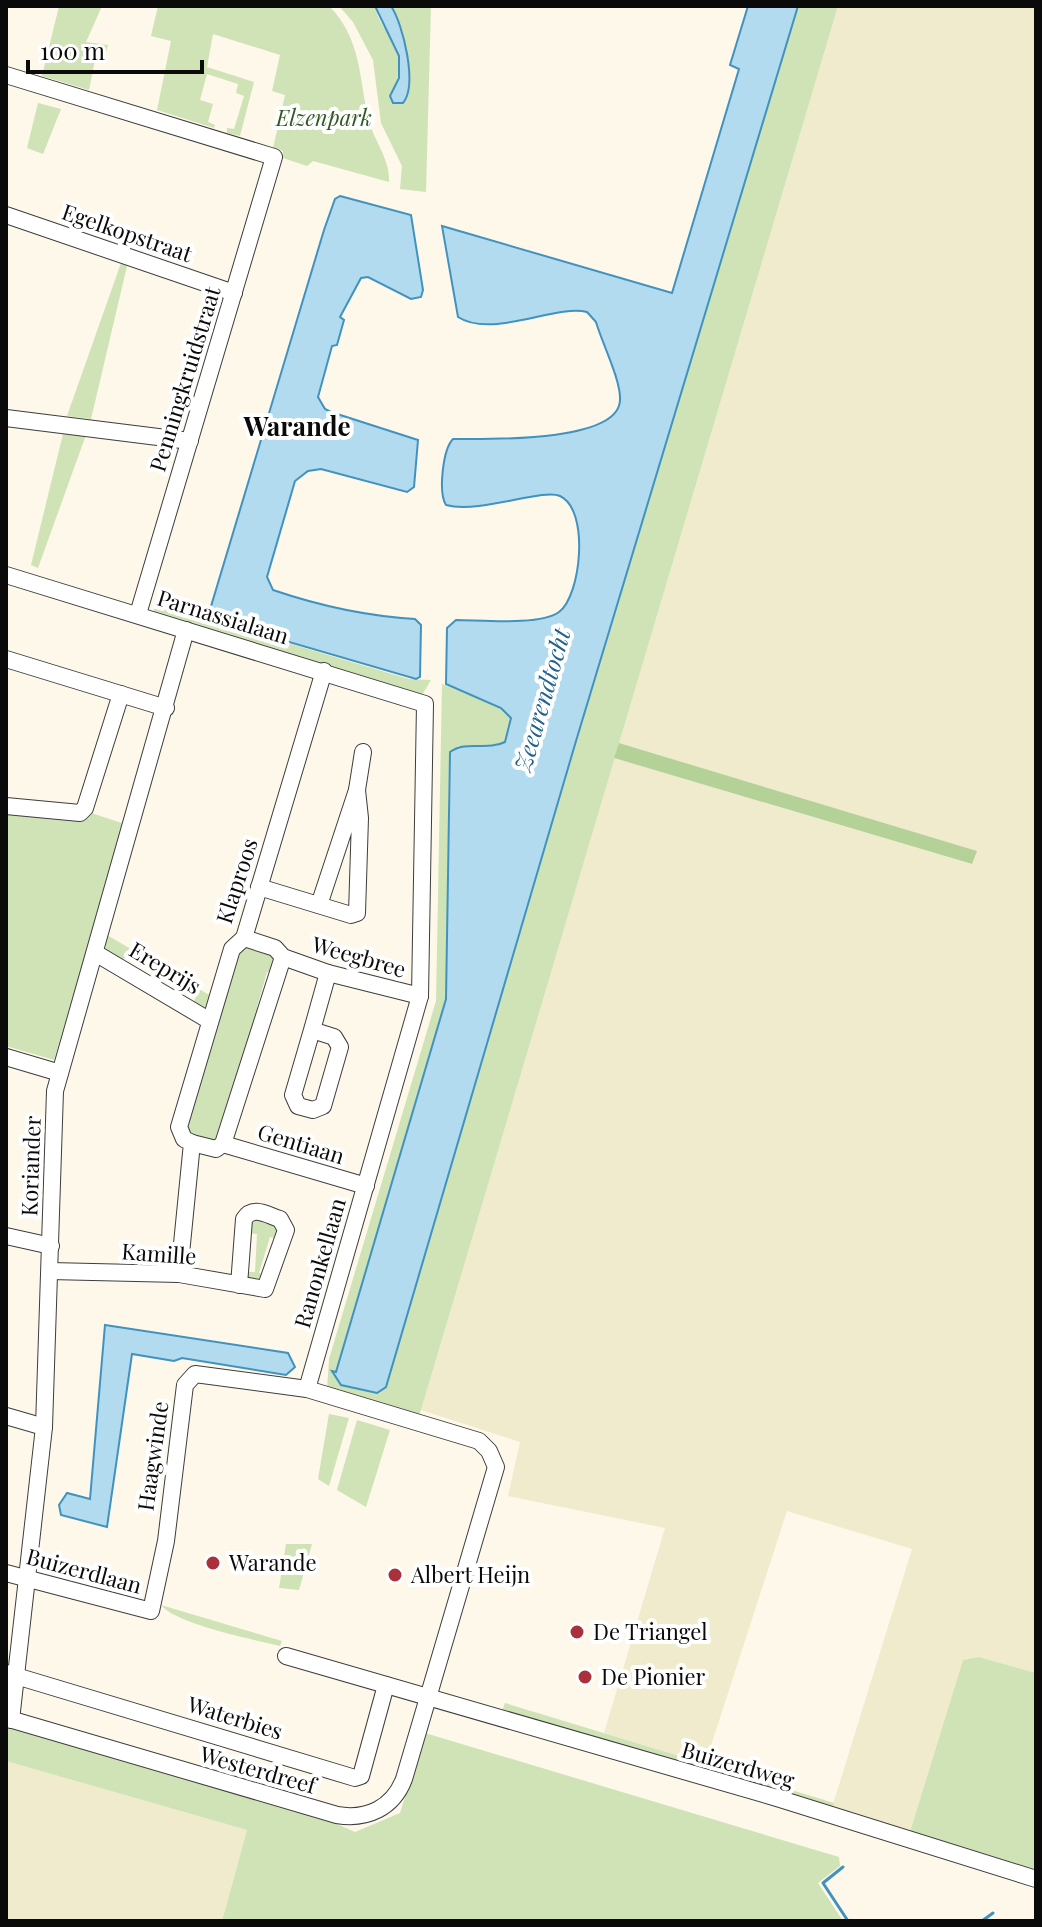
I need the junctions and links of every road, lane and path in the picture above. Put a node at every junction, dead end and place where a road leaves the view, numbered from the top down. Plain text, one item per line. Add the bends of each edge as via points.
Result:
1 (6, 75) edge
2 (6, 215) edge
3 (234, 293) junction
4 (6, 418) edge
5 (190, 441) junction
6 (6, 575) edge
7 (138, 614) junction
8 (186, 630) junction
9 (6, 659) edge
10 (324, 671) junction
11 (121, 694) junction
12 (425, 704) joint
13 (166, 708) junction
14 (363, 752) dead end
15 (357, 790) junction
16 (6, 806) edge
17 (259, 887) junction
18 (319, 905) junction
19 (244, 938) junction
20 (97, 954) junction
21 (283, 957) junction
22 (328, 973) junction
23 (420, 996) junction
24 (210, 1021) junction
25 (312, 1030) junction
26 (6, 1057) edge
27 (60, 1073) junction
28 (192, 1143) junction
29 (223, 1144) junction
30 (366, 1186) junction
31 (6, 1236) edge
32 (51, 1246) junction
33 (50, 1271) junction
34 (179, 1274) junction
35 (239, 1285) junction
36 (307, 1389) junction
37 (6, 1416) edge
38 (44, 1427) junction
39 (6, 1573) edge
40 (28, 1580) junction
41 (151, 1611) joint
42 (286, 1656) dead end
43 (12, 1675) edge
44 (386, 1685) junction
45 (427, 1698) junction
46 (8, 1719) edge
47 (1036, 1879) edge

1 - 3 street, Penningkruidstraat via 274,157
2 - 3 street, Egelkopstraat
3 - 5 street, Penningkruidstraat
4 - 5 street
5 - 7 street, Penningkruidstraat
6 - 7 street, Parnassialaan
7 - 8 street, Parnassialaan
8 - 10 street, Parnassialaan
8 - 13 street, Koriander
9 - 11 street
10 - 12 street, Parnassialaan
10 - 17 street, Klaproos
11 - 13 street
11 - 16 street via 80,813
12 - 23 street, Ranonkellaan
13 - 20 street, Koriander
14 - 15 street
15 - 18 street
15 - 18 street via 359,907 351,915
17 - 18 street
17 - 19 street, Klaproos
19 - 21 street, Weegbree via 275,948
19 - 24 street, Klaproos via 232,949
20 - 24 street, Ereprijs
20 - 27 street, Koriander
21 - 22 street, Weegbree
21 - 29 street
22 - 23 street, Weegbree
22 - 25 street
23 - 30 street, Ranonkellaan
24 - 28 street, Klaproos via 179,1127
25 - 25 street via 293,1095 298,1106 313,1110 323,1106 340,1047 334,1037
26 - 27 street
27 - 32 street, Koriander via 55,1091
28 - 29 street via 216,1149
28 - 34 street, Klaproos
29 - 30 street, Gentiaan
30 - 36 street, Ranonkellaan
31 - 32 street
32 - 33 street, Koriander
33 - 34 street, Kamille
33 - 38 street, Koriander
34 - 35 street, Kamille
35 - 35 street, Kamille via 265,1289 286,1230 280,1219 253,1210 244,1219
36 - 41 street, Haagwinde via 195,1374 185,1385 166,1541
36 - 45 street via 479,1441 493,1459 489,1496
37 - 38 street
38 - 40 street, Koriander
39 - 40 street, Buizerdlaan
40 - 41 street, Buizerdlaan
40 - 43 street, Koriander
42 - 44 street
43 - 44 street, Waterbies via 355,1778 361,1776
43 - 46 street, Koriander
44 - 45 street
45 - 46 street, Westerdreef via 400,1789 383,1807 355,1817
45 - 47 street, Buizerdweg

